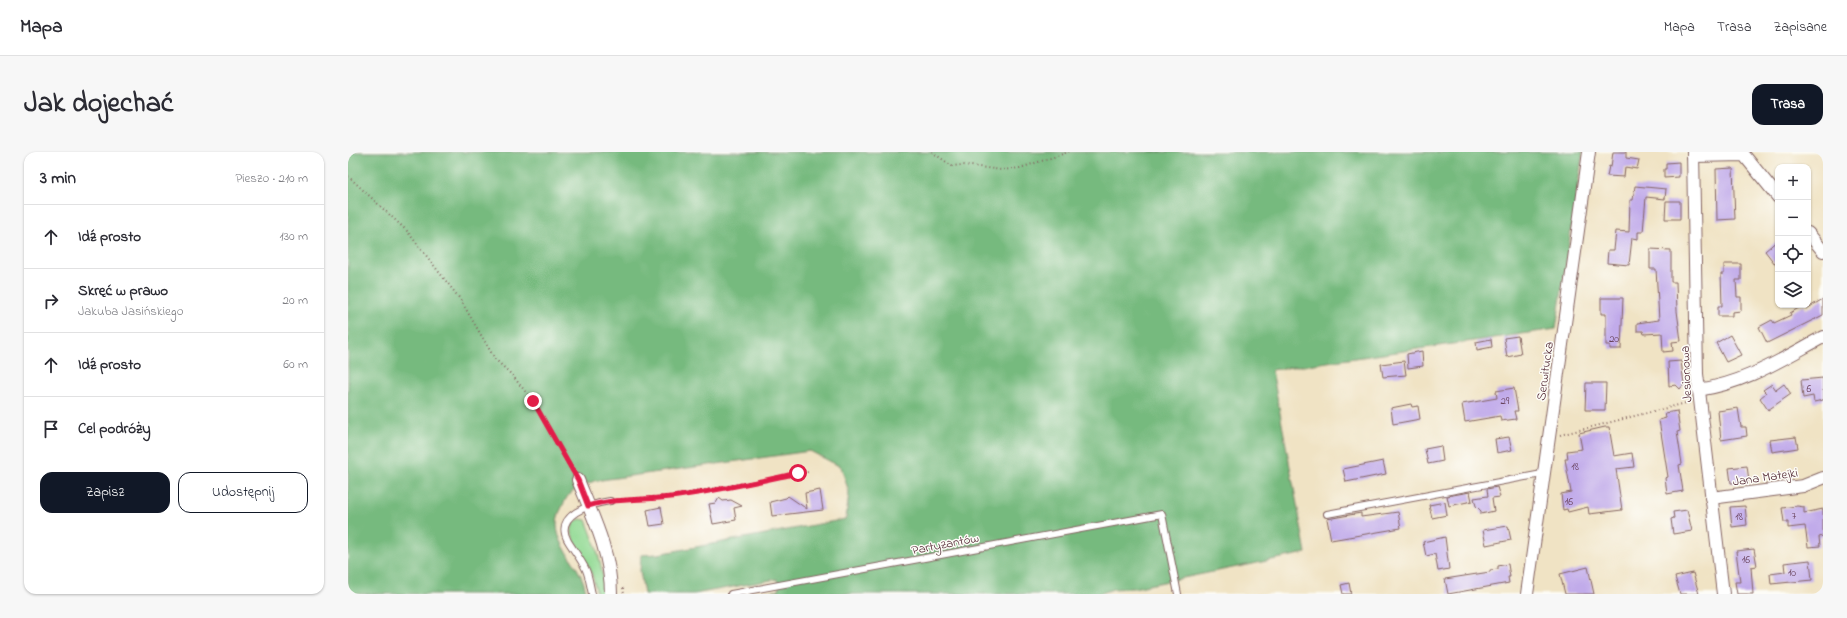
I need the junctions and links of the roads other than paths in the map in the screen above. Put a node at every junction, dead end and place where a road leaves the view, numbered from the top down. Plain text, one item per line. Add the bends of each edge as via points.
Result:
1 (1589, 152) edge
2 (1693, 154) edge
3 (1775, 192) edge
4 (1810, 236) edge
5 (1823, 252) edge
6 (1823, 337) edge
7 (1699, 395) junction
8 (1542, 474) junction
9 (1823, 478) edge
10 (578, 480) road end
11 (1711, 498) junction
12 (610, 501) road end
13 (588, 506) junction
14 (1327, 514) dead end
15 (592, 594) edge
16 (612, 594) edge
17 (731, 594) edge
18 (1178, 594) edge
19 (1527, 594) edge
20 (1723, 594) edge

1 - 8 street, Serwitucka
2 - 3 street via 1744,155
2 - 7 street, Jesionowa
4 - 5 street
6 - 7 street via 1743,379
7 - 11 street, Jesionowa
8 - 14 lane
8 - 19 street, Serwitucka
9 - 11 street, Jana Matejki via 1803,486
10 - 13 street
11 - 20 street, Jesionowa
12 - 13 lane
13 - 15 lane via 570,516 564,525 564,532 587,572
13 - 16 street via 604,547
17 - 18 lane, Partyzantów via 1162,514

